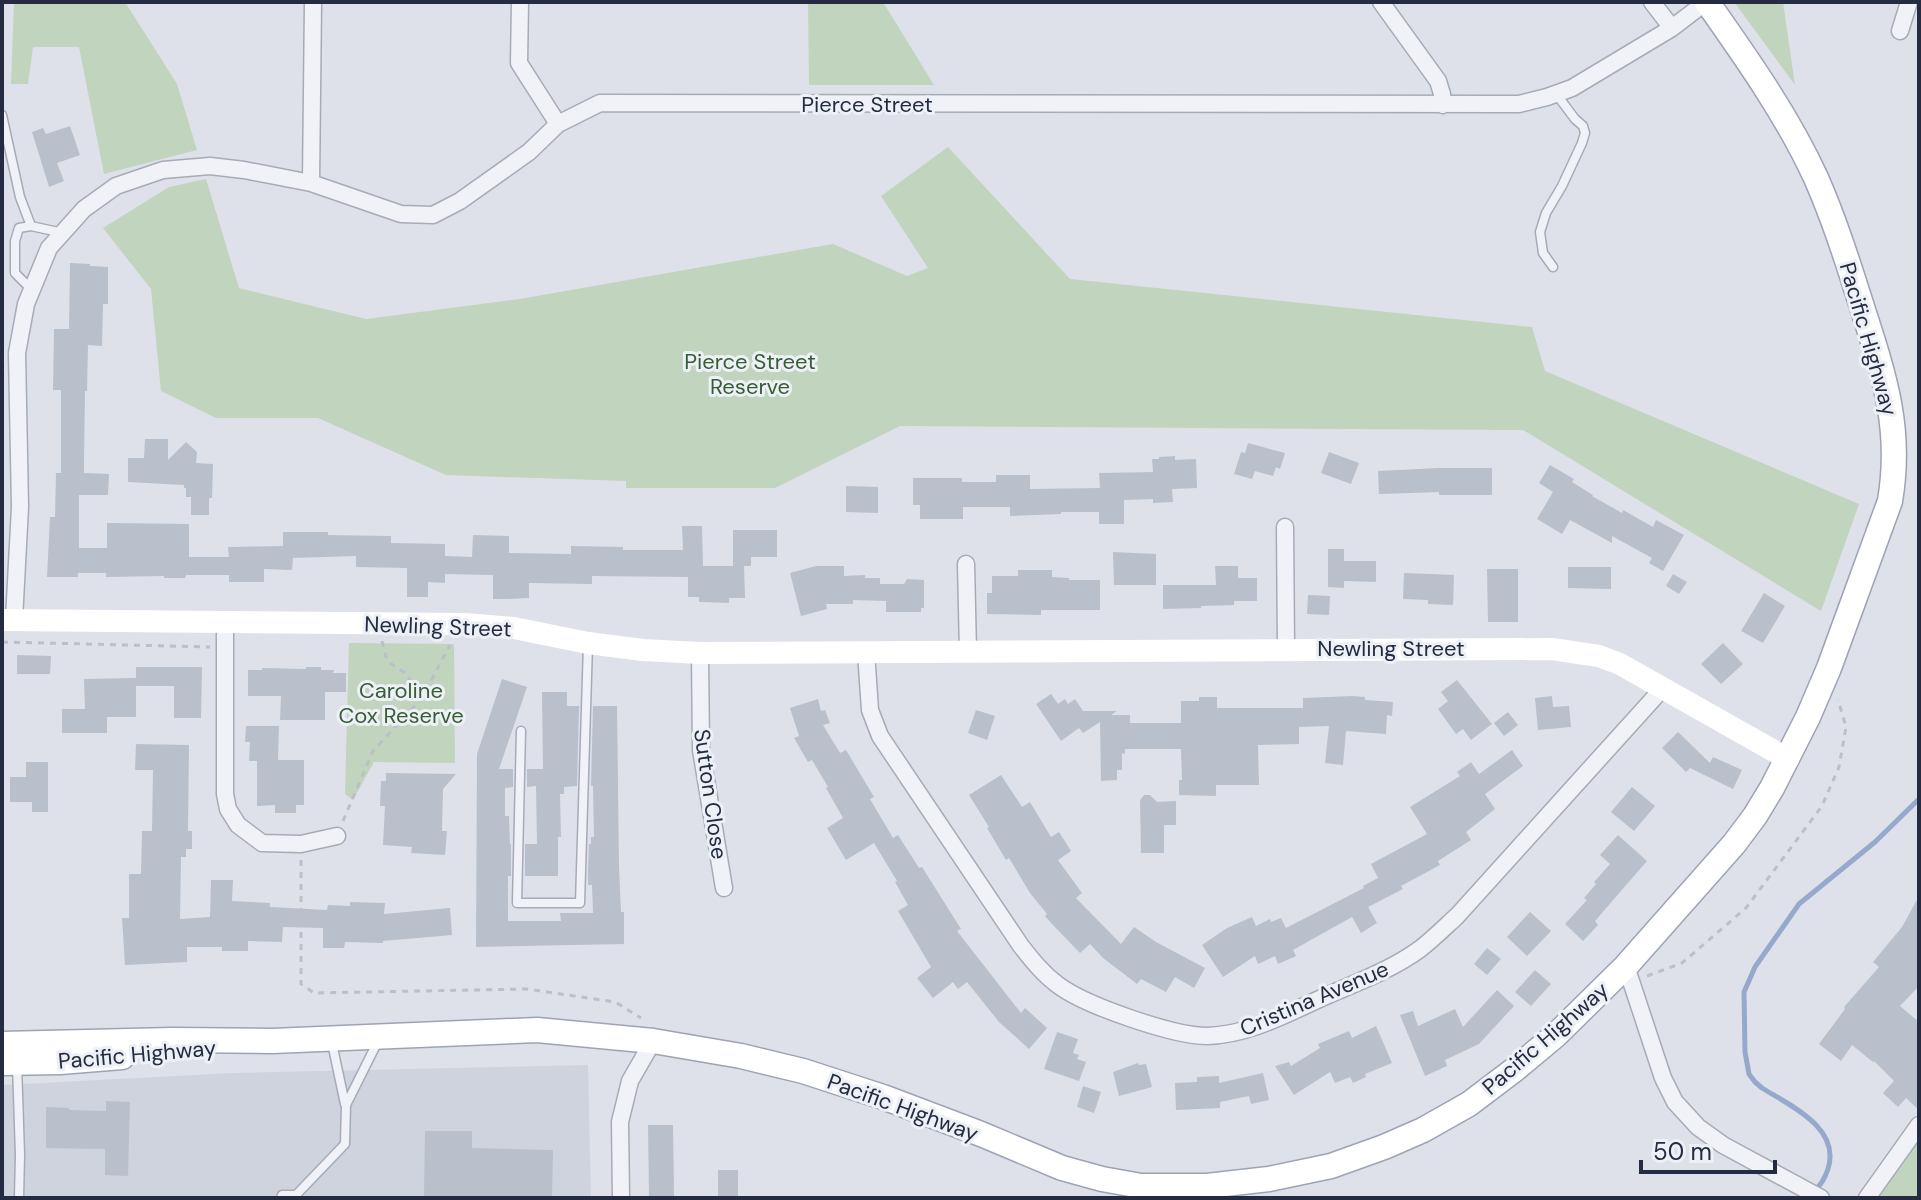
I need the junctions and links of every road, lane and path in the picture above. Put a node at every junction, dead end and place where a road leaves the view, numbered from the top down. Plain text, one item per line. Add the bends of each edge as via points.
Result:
1 (313, 2) edge
2 (520, 2) edge
3 (1381, 2) edge
4 (1652, 2) edge
5 (1706, 2) edge
6 (1909, 2) edge
7 (1672, 28) junction
8 (1900, 31) dead end
9 (1556, 94) junction
10 (1443, 105) junction
11 (2, 115) edge
12 (558, 124) junction
13 (311, 183) junction
14 (31, 226) junction
15 (63, 233) junction
16 (1553, 267) dead end
17 (32, 289) junction
18 (1285, 527) dead end
19 (966, 564) dead end
20 (8, 620) edge
21 (225, 622) junction
22 (378, 624) junction
23 (466, 624) junction
24 (2, 642) edge
25 (588, 643) junction
26 (225, 647) junction
27 (1286, 649) junction
28 (866, 652) junction
29 (968, 652) junction
30 (700, 653) junction
31 (1829, 668) junction
32 (1663, 688) junction
33 (422, 698) junction
34 (521, 731) dead end
35 (1788, 759) junction
36 (348, 805) dead end
37 (337, 836) dead end
38 (301, 844) junction
39 (724, 888) dead end
40 (1629, 974) junction
41 (641, 1017) dead end
42 (380, 1037) junction
43 (331, 1039) junction
44 (653, 1041) junction
45 (9, 1054) edge
46 (346, 1105) junction
47 (1919, 1125) edge
48 (19, 1198) edge
49 (281, 1198) edge
50 (621, 1198) edge
51 (1821, 1198) edge
52 (1867, 1198) edge

1 - 13 street
2 - 12 street via 519,63
3 - 10 street via 1438,81
4 - 7 street
5 - 7 street, Pierce Street
5 - 31 main road, Pacific Highway via 1777,106 1815,177 1840,238 1892,413 1895,459 1890,501
6 - 8 street
7 - 9 street, Pierce Street
9 - 10 street, Pierce Street via 1519,104
9 - 16 lane via 1585,133 1540,232 1543,253
10 - 12 street, Pierce Street via 600,103
11 - 14 lane
12 - 13 street, Pierce Street via 529,152 433,215 401,214
13 - 15 street, Pierce Street via 210,166 163,170 116,186 84,209
14 - 15 lane
14 - 17 lane via 19,228 15,273
15 - 17 street, Pierce Street via 49,248
17 - 20 street, Pierce Street via 17,353 20,507
18 - 27 street
19 - 29 street
20 - 21 street, Newling Street
21 - 22 street, Newling Street
21 - 26 street
22 - 23 street, Newling Street
22 - 33 path via 387,661 405,673
23 - 25 street, Newling Street
23 - 33 path
24 - 26 path
25 - 30 street, Newling Street
25 - 34 lane via 580,903 517,903
26 - 38 street via 228,809 238,825 262,843
27 - 29 street, Newling Street
27 - 32 street, Newling Street via 1552,649 1599,656
28 - 29 street, Newling Street
28 - 30 street, Newling Street
28 - 32 street, Cristina Avenue via 870,710 880,736 1039,968 1059,986 1104,1009 1205,1036 1262,1024 1419,950 1457,916
30 - 39 street, Sutton Close via 701,750
31 - 35 main road, Pacific Highway
31 - 40 path via 1846,727 1839,767 1822,806 1746,908 1682,963
32 - 35 street, Newling Street
33 - 36 path via 373,751
35 - 40 main road, Pacific Highway via 1755,816
37 - 38 street
38 - 41 path via 301,984 314,993 527,989 615,1002
40 - 44 main road, Pacific Highway via 1514,1070 1423,1130 1331,1166 1207,1186 1141,1186 1102,1179 803,1071
40 - 51 street via 1675,1102 1723,1145
42 - 43 main road, Pacific Highway
42 - 44 main road, Pacific Highway via 537,1030
42 - 46 lane
43 - 45 main road, Pacific Highway via 84,1061
43 - 46 lane
44 - 50 street via 630,1081 620,1122
45 - 48 lane
46 - 49 lane via 345,1144 296,1195
47 - 52 street

